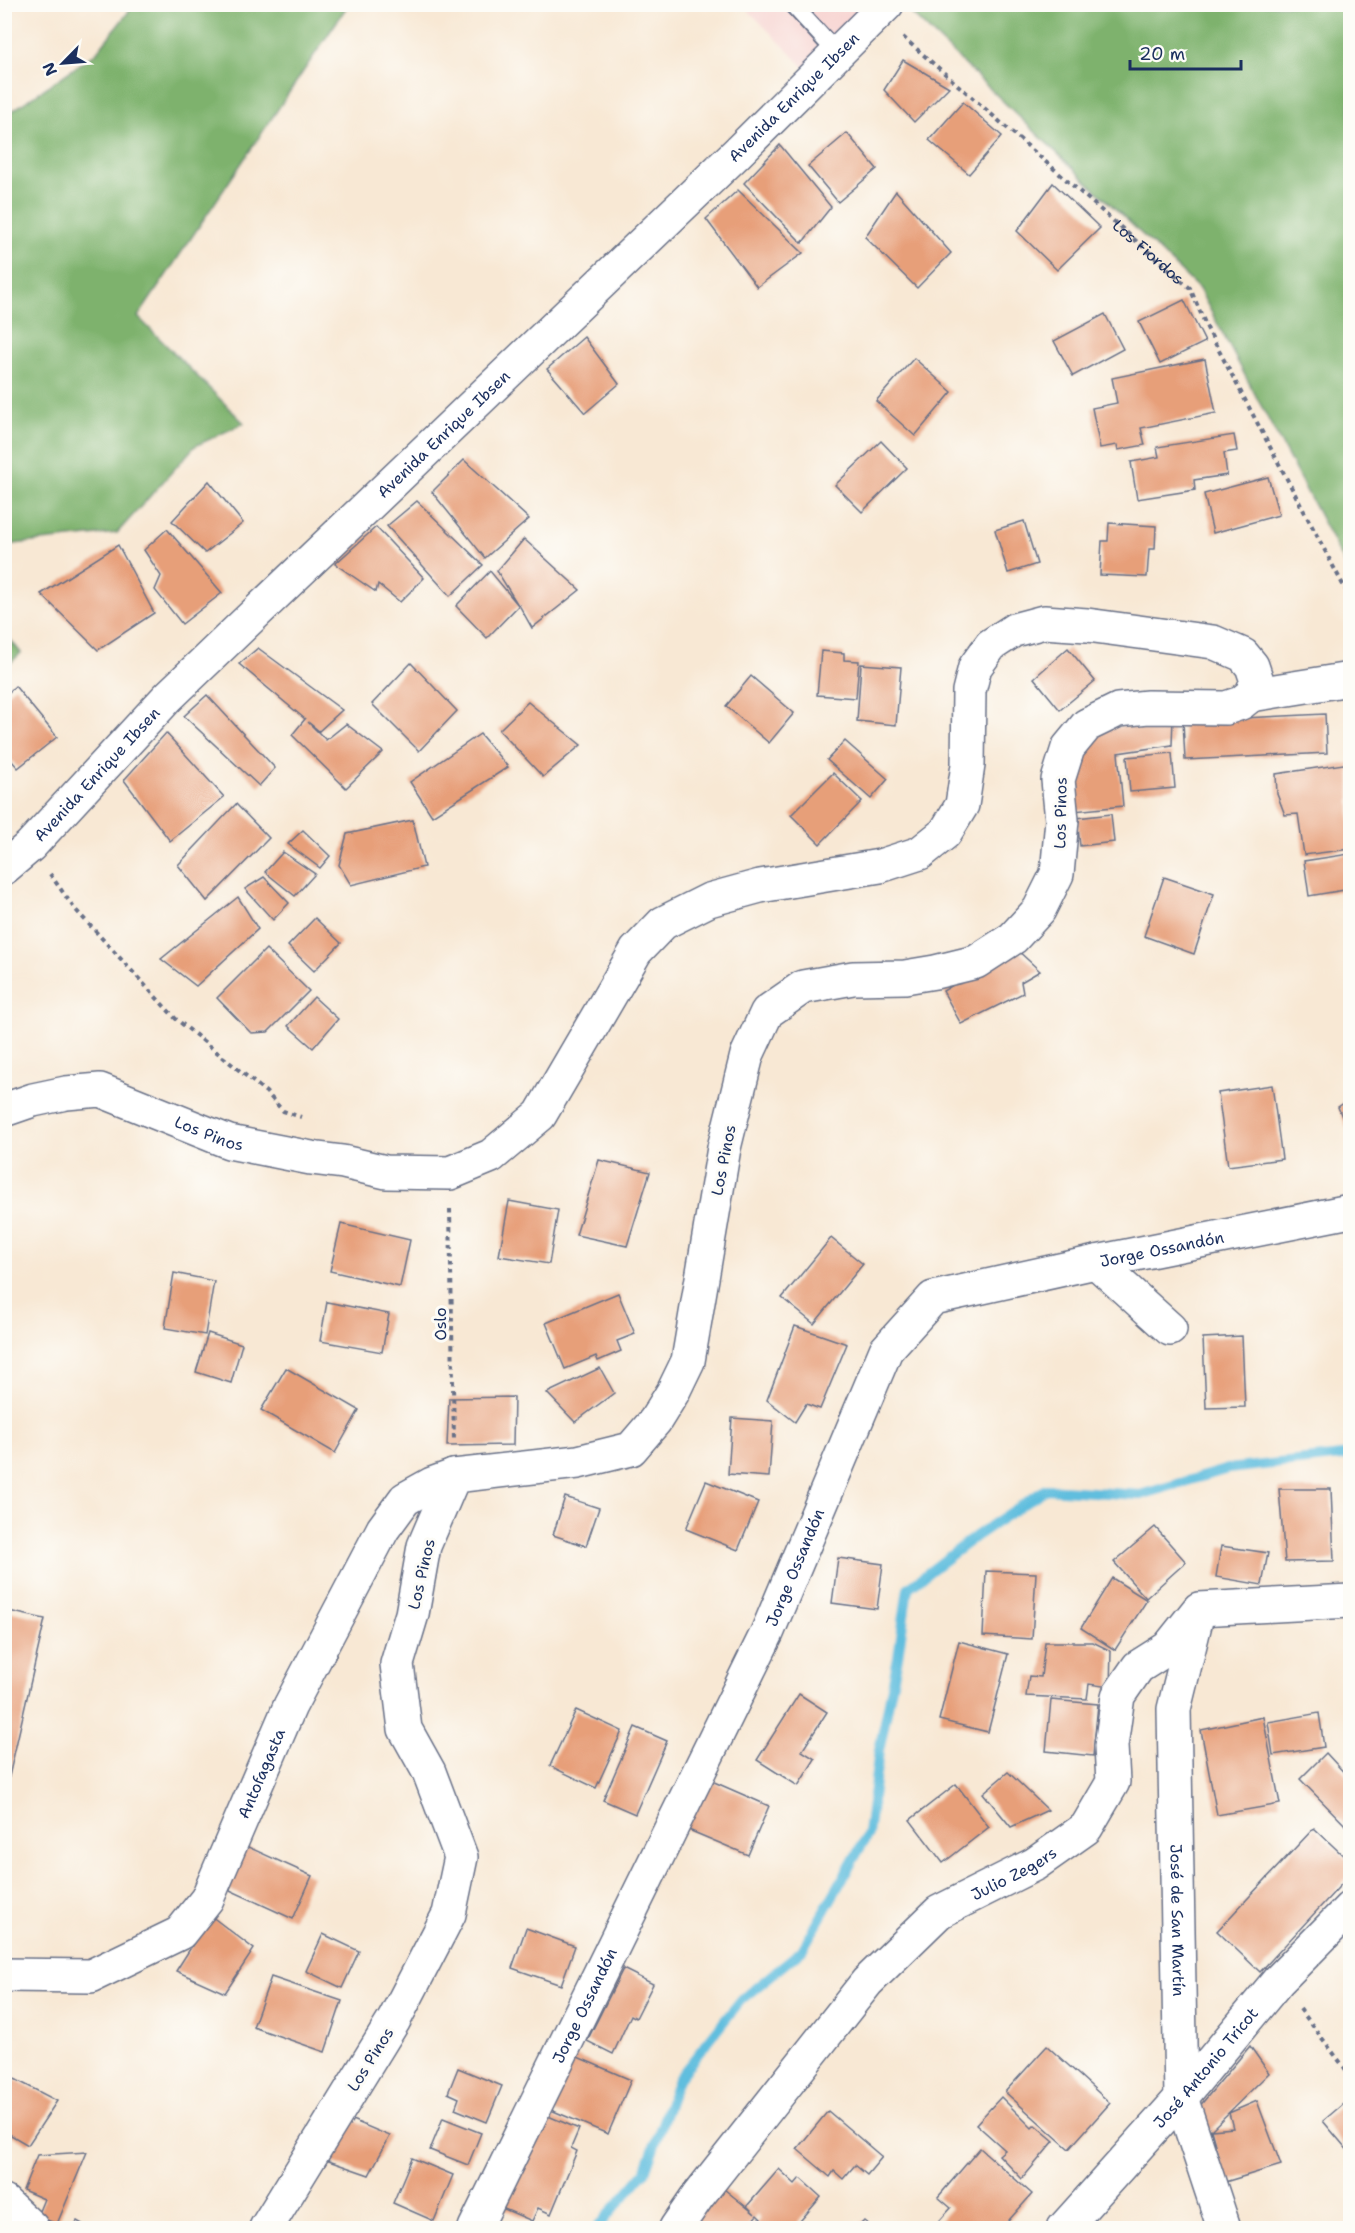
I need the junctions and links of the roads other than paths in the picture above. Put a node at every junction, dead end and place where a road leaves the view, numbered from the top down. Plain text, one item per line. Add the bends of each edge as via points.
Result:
1 (792, 4) edge
2 (887, 4) edge
3 (838, 54) junction
4 (1350, 679) edge
5 (1251, 695) junction
6 (4, 868) edge
7 (4, 1110) edge
8 (1350, 1211) edge
9 (1096, 1262) junction
10 (1170, 1329) dead end
11 (454, 1476) junction
12 (1350, 1601) edge
13 (1199, 1609) junction
14 (1350, 1908) edge
15 (4, 1975) edge
16 (1180, 2098) junction
17 (4, 2202) edge
18 (32, 2229) edge
19 (266, 2229) edge
20 (475, 2229) edge
21 (676, 2229) edge
22 (1064, 2229) edge
23 (1224, 2229) edge

1 - 3 lane
2 - 3 street, Avenida Enrique Ibsen
3 - 6 street, Avenida Enrique Ibsen via 168,697 30,846
4 - 5 street
5 - 7 street, Los Pinos via 1257,681 1252,666 1243,655 1213,642 1044,622 1014,630 991,645 975,667 969,692 968,765 962,805 945,833 920,853 890,863 760,886 709,900 663,922 636,951 540,1115 491,1156 450,1173 386,1172 229,1142 100,1089 33,1100
5 - 11 street, Los Pinos via 1226,708 1118,710 1087,725 1068,748 1058,780 1062,820 1057,874 1039,910 1013,938 976,962 935,972 853,978 803,987 767,1012 747,1055 724,1148 688,1361 655,1421 631,1449 578,1462
8 - 9 street, Jorge Ossandón
9 - 10 street
9 - 20 street, Jorge Ossandón via 933,1298 886,1350 767,1633
11 - 15 street, Antofagasta via 405,1499 383,1529 290,1706 207,1899 180,1933 91,1976
11 - 19 street, Los Pinos via 424,1546 412,1614 397,1664 405,1730 429,1772 461,1857 449,1914 394,2020
12 - 13 street
13 - 16 street, José de San Martín via 1174,1708
13 - 21 street, Julio Zegers via 1168,1648 1138,1667 1118,1696 1111,1746 1113,1782 1086,1828 1035,1864 939,1912 867,1982
14 - 16 street, José Antonio Tricot via 1278,1981
16 - 22 street, José Antonio Tricot
16 - 23 street, José de San Martín
17 - 18 street

